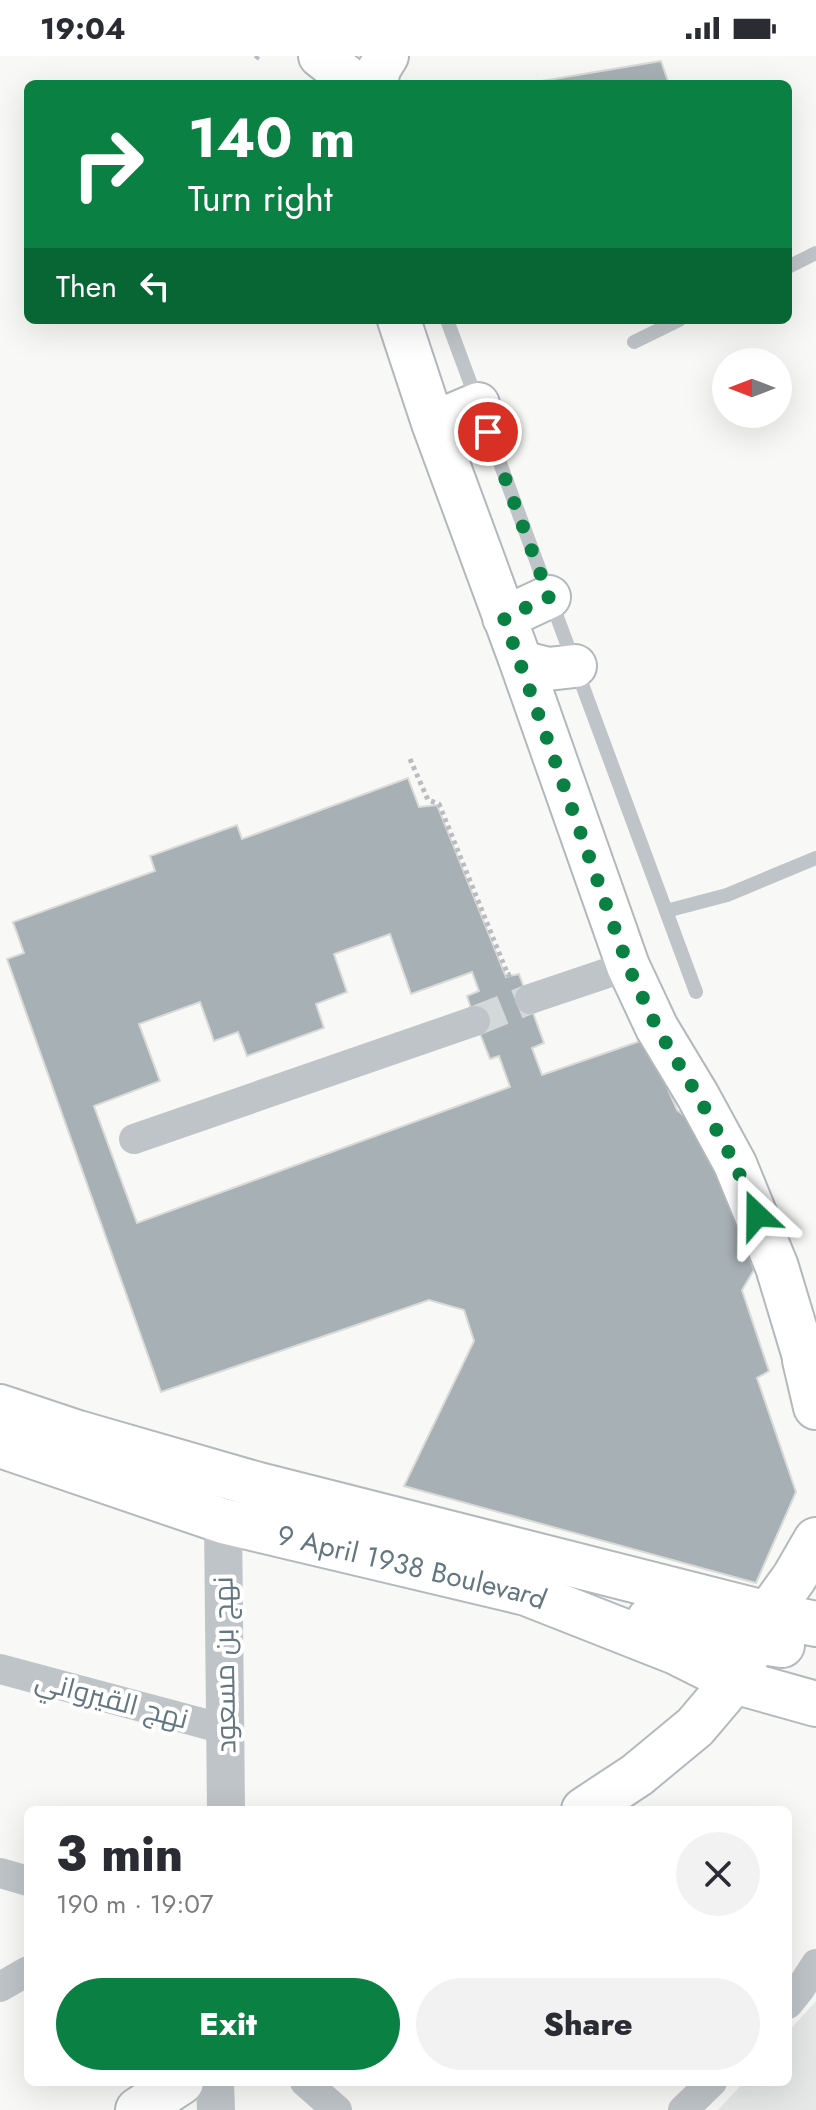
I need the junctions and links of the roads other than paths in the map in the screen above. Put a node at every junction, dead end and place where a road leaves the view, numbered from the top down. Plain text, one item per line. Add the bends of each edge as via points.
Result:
1 (318, 56) edge
2 (387, 56) edge
3 (316, 80) edge
4 (351, 80) edge
5 (377, 80) edge
6 (816, 253) edge
7 (792, 265) edge
8 (400, 324) edge
9 (448, 324) edge
10 (671, 324) edge
11 (634, 342) dead end
12 (478, 404) junction
13 (433, 423) junction
14 (549, 597) junction
15 (504, 618) junction
16 (521, 662) junction
17 (575, 666) junction
18 (816, 858) edge
19 (666, 911) junction
20 (628, 966) junction
21 (696, 992) dead end
22 (531, 999) tunnel mouth
23 (475, 1021) tunnel mouth
24 (134, 1139) dead end
25 (812, 1375) edge
26 (0, 1407) edge
27 (816, 1407) edge
28 (0, 1445) edge
29 (306, 1496) junction
30 (223, 1521) junction
31 (298, 1539) junction
32 (816, 1540) edge
33 (526, 1593) junction
34 (816, 1624) edge
35 (761, 1628) junction
36 (816, 1649) edge
37 (0, 1669) edge
38 (734, 1681) junction
39 (816, 1684) edge
40 (816, 1704) edge
41 (224, 1729) junction
42 (226, 1806) edge
43 (590, 1806) edge
44 (0, 1873) edge
45 (24, 1880) edge
46 (816, 1964) edge
47 (24, 1973) edge
48 (0, 1987) edge
49 (792, 1999) edge
50 (175, 2086) edge
51 (215, 2086) edge
52 (310, 2086) edge
53 (708, 2086) edge
54 (138, 2110) edge
55 (216, 2110) edge
56 (337, 2110) edge
57 (683, 2110) edge

1 - 3 main road
1 - 4 main road
2 - 5 main road
6 - 7 lane
8 - 13 main road
9 - 12 lane
10 - 11 lane
12 - 13 main road
12 - 14 lane
13 - 15 main road
14 - 15 main road
14 - 17 lane
15 - 16 main road
16 - 17 main road via 548,669
16 - 20 main road
17 - 19 lane
18 - 19 lane via 727,895
19 - 21 lane
20 - 22 street
20 - 25 main road via 735,1164 777,1267
23 - 24 street
25 - 27 main road
26 - 29 main road, 9 April 1938 Boulevard
28 - 30 main road, 9 April 1938 Boulevard
29 - 31 main road
29 - 35 main road, 9 April 1938 Boulevard
30 - 31 main road, 9 April 1938 Boulevard
30 - 41 street, نهج بن مسعود
31 - 33 main road, 9 April 1938 Boulevard
32 - 35 main road
33 - 35 main road via 692,1631
33 - 38 main road, 9 April 1938 Boulevard via 676,1652
34 - 35 main road, 9 April 1938 Boulevard
35 - 36 main road
35 - 38 main road
37 - 41 street, نهج القيرواني
38 - 39 main road
38 - 40 main road, 9 April 1938 Boulevard
38 - 43 main road via 695,1727
41 - 42 street, نهج بن مسعود
44 - 45 street
46 - 49 street
47 - 48 street
50 - 54 main road
51 - 55 street
52 - 56 street
53 - 57 street

